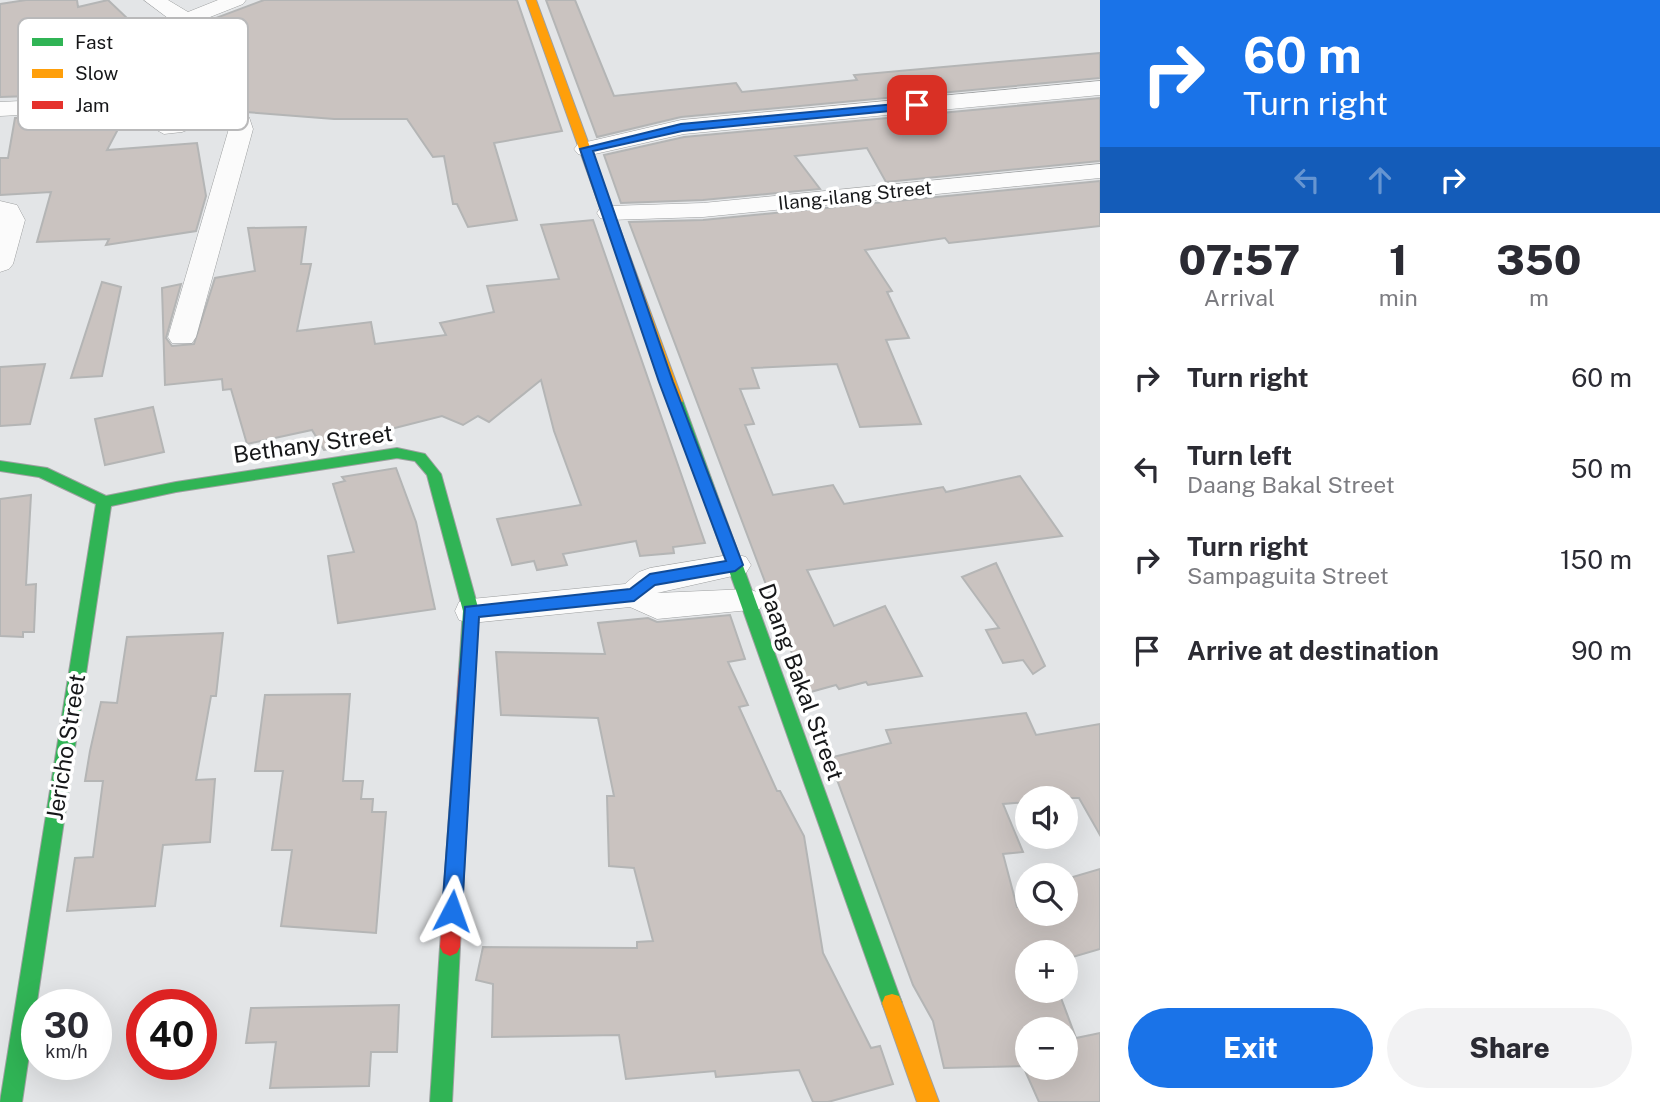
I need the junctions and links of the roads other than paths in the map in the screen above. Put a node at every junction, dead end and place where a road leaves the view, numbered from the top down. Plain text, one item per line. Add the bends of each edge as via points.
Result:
1 (154, 0) edge
2 (236, 0) edge
3 (531, 0) edge
4 (184, 18) edge
5 (192, 18) edge
6 (1100, 88) edge
7 (18, 108) edge
8 (0, 109) edge
9 (242, 130) edge
10 (586, 149) junction
11 (1100, 171) edge
12 (4, 209) edge
13 (609, 212) junction
14 (0, 264) edge
15 (182, 337) dead end
16 (0, 466) edge
17 (104, 502) junction
18 (735, 565) junction
19 (634, 595) junction
20 (748, 601) junction
21 (471, 611) junction
22 (11, 1102) edge
23 (440, 1102) edge
24 (928, 1102) edge

1 - 4 street
2 - 5 street
3 - 10 street, Daang Bakal Street
6 - 10 street via 681,127
7 - 8 street
9 - 15 street
10 - 13 street, Daang Bakal Street
11 - 13 street, Ilang-ilang Street via 703,210
12 - 14 street via 13,220
13 - 18 street, Daang Bakal Street
16 - 17 street via 42,471
17 - 21 street, Bethany Street via 176,486 397,453 420,457 435,474
17 - 22 street, Jericho Street
18 - 19 street via 650,580
18 - 20 street, Daang Bakal Street
19 - 20 street via 657,607
19 - 21 street
20 - 24 street, Daang Bakal Street
21 - 23 street, Bethany Street

